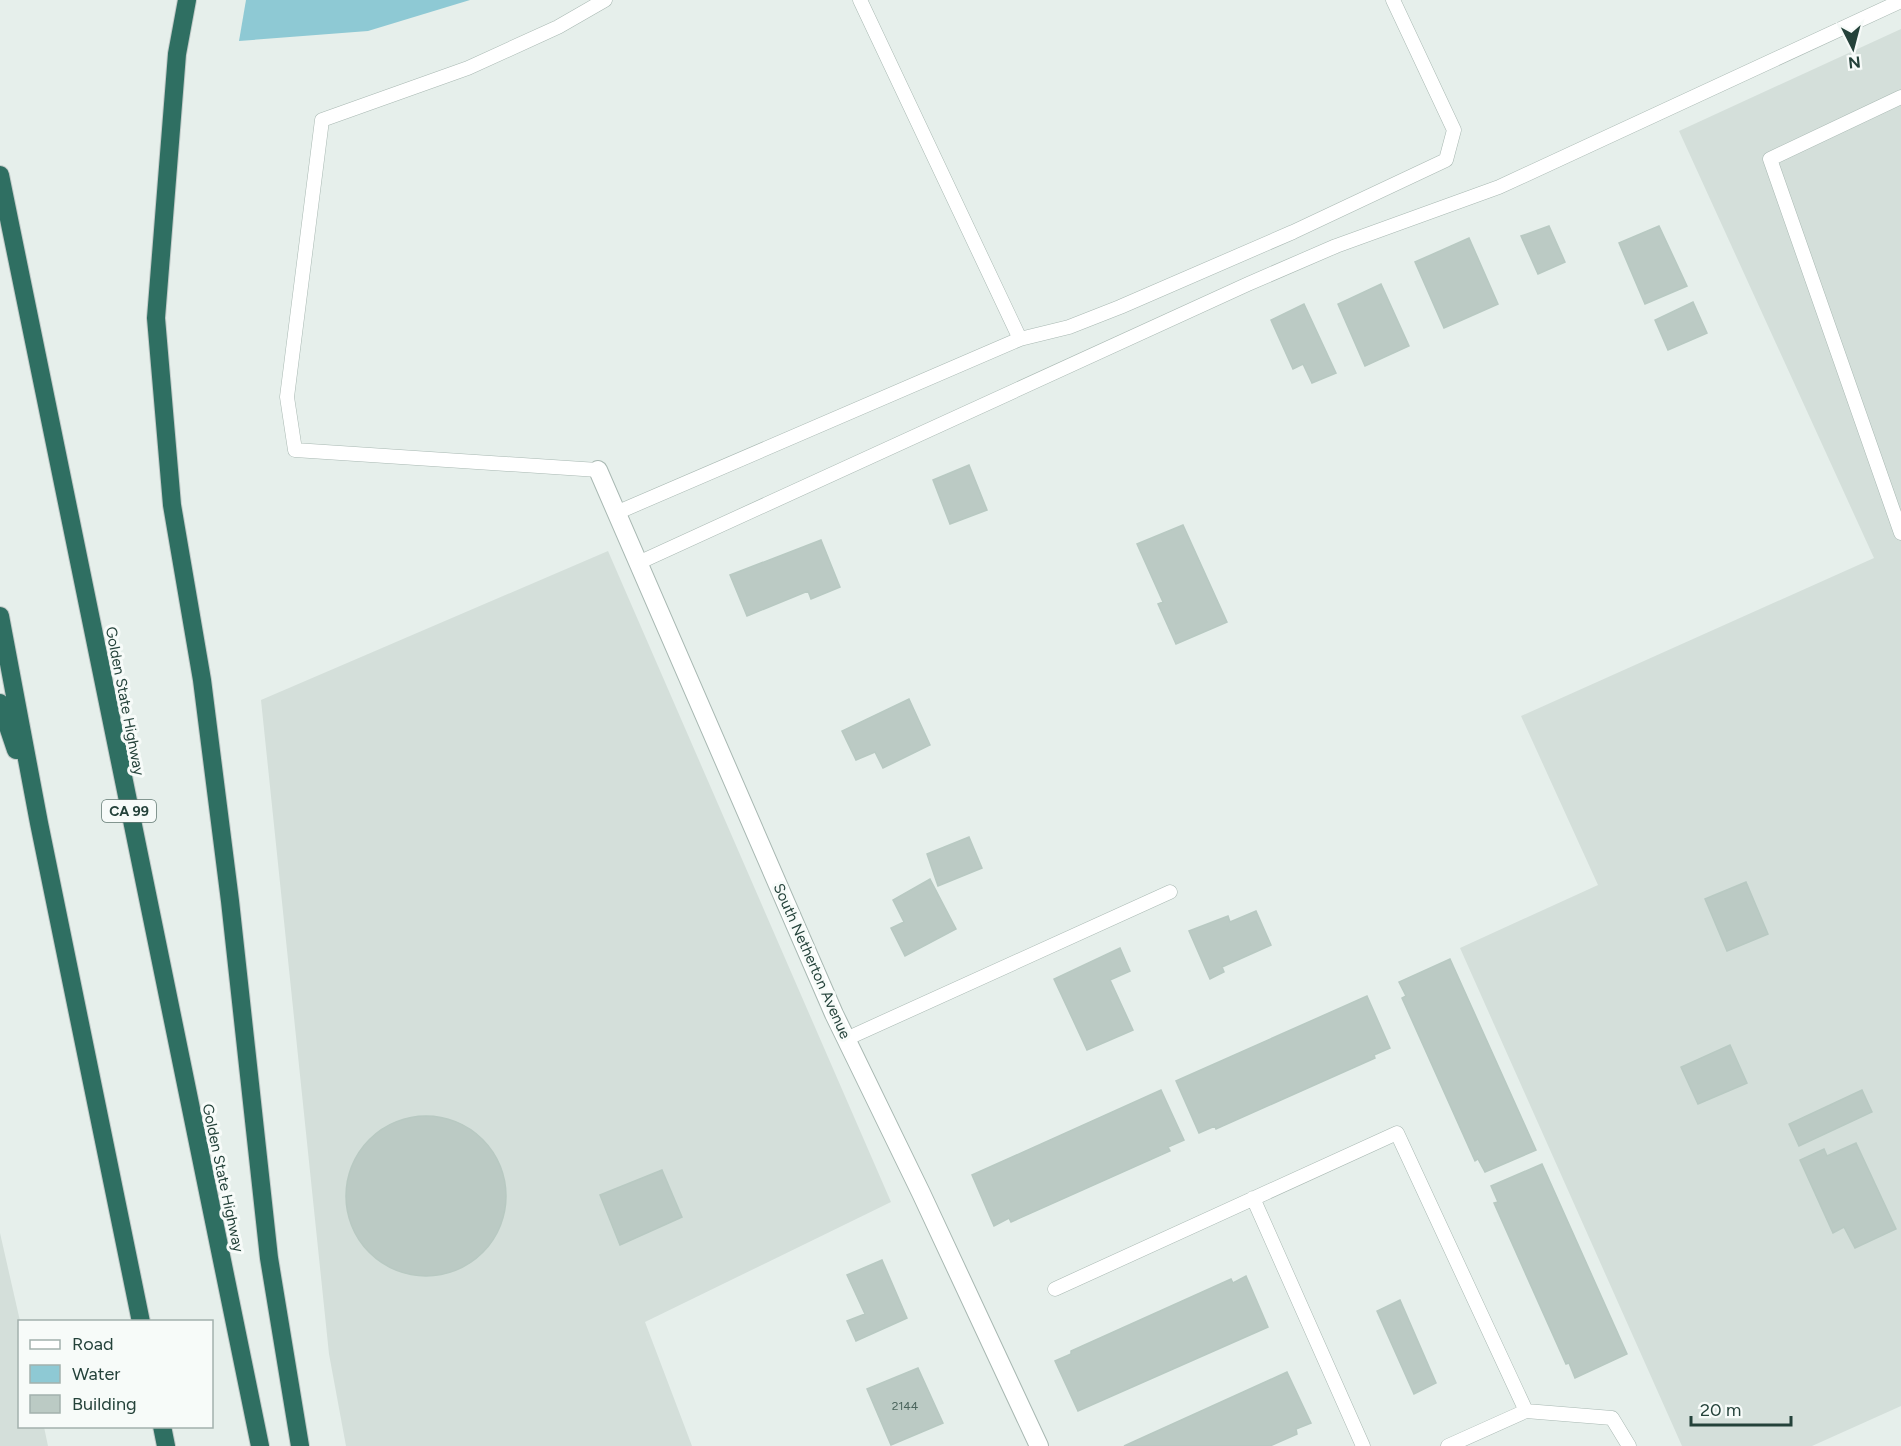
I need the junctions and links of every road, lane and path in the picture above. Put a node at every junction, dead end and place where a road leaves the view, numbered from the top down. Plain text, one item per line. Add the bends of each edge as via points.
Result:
1 (187, 0) edge
2 (605, 0) edge
3 (860, 0) edge
4 (1393, 0) edge
5 (1901, 2) edge
6 (1901, 97) edge
7 (0, 175) edge
8 (1020, 339) junction
9 (598, 470) joint
10 (616, 513) junction
11 (1901, 533) edge
12 (638, 563) junction
13 (0, 616) edge
14 (0, 703) edge
15 (39, 823) junction
16 (1170, 892) dead end
17 (846, 1039) junction
18 (1253, 1198) junction
19 (1055, 1288) dead end
20 (141, 1320) edge
21 (1526, 1411) junction
22 (162, 1428) edge
23 (166, 1446) edge
24 (260, 1446) edge
25 (300, 1446) edge
26 (1040, 1446) edge
27 (1363, 1446) edge
28 (1448, 1446) edge
29 (1629, 1446) edge

1 - 25 highway via 177,54 156,318 172,505 202,680 269,1258
2 - 9 lane via 558,27 468,68 322,120 286,397 295,450
3 - 8 lane
4 - 8 lane via 1454,130 1446,160 1120,307 1069,327
5 - 12 lane via 1499,187 1336,246 1248,284
6 - 11 lane via 1770,159
7 - 24 highway, Golden State Highway / CA 99
8 - 10 lane
9 - 10 street, South Netherton Avenue
10 - 12 street, South Netherton Avenue
12 - 17 street, South Netherton Avenue
13 - 15 highway
14 - 15 highway
15 - 20 highway
16 - 17 lane
17 - 26 street, South Netherton Avenue
18 - 19 lane
18 - 21 lane via 1397,1133
18 - 27 lane
21 - 28 lane
21 - 29 lane via 1612,1418
22 - 23 highway

